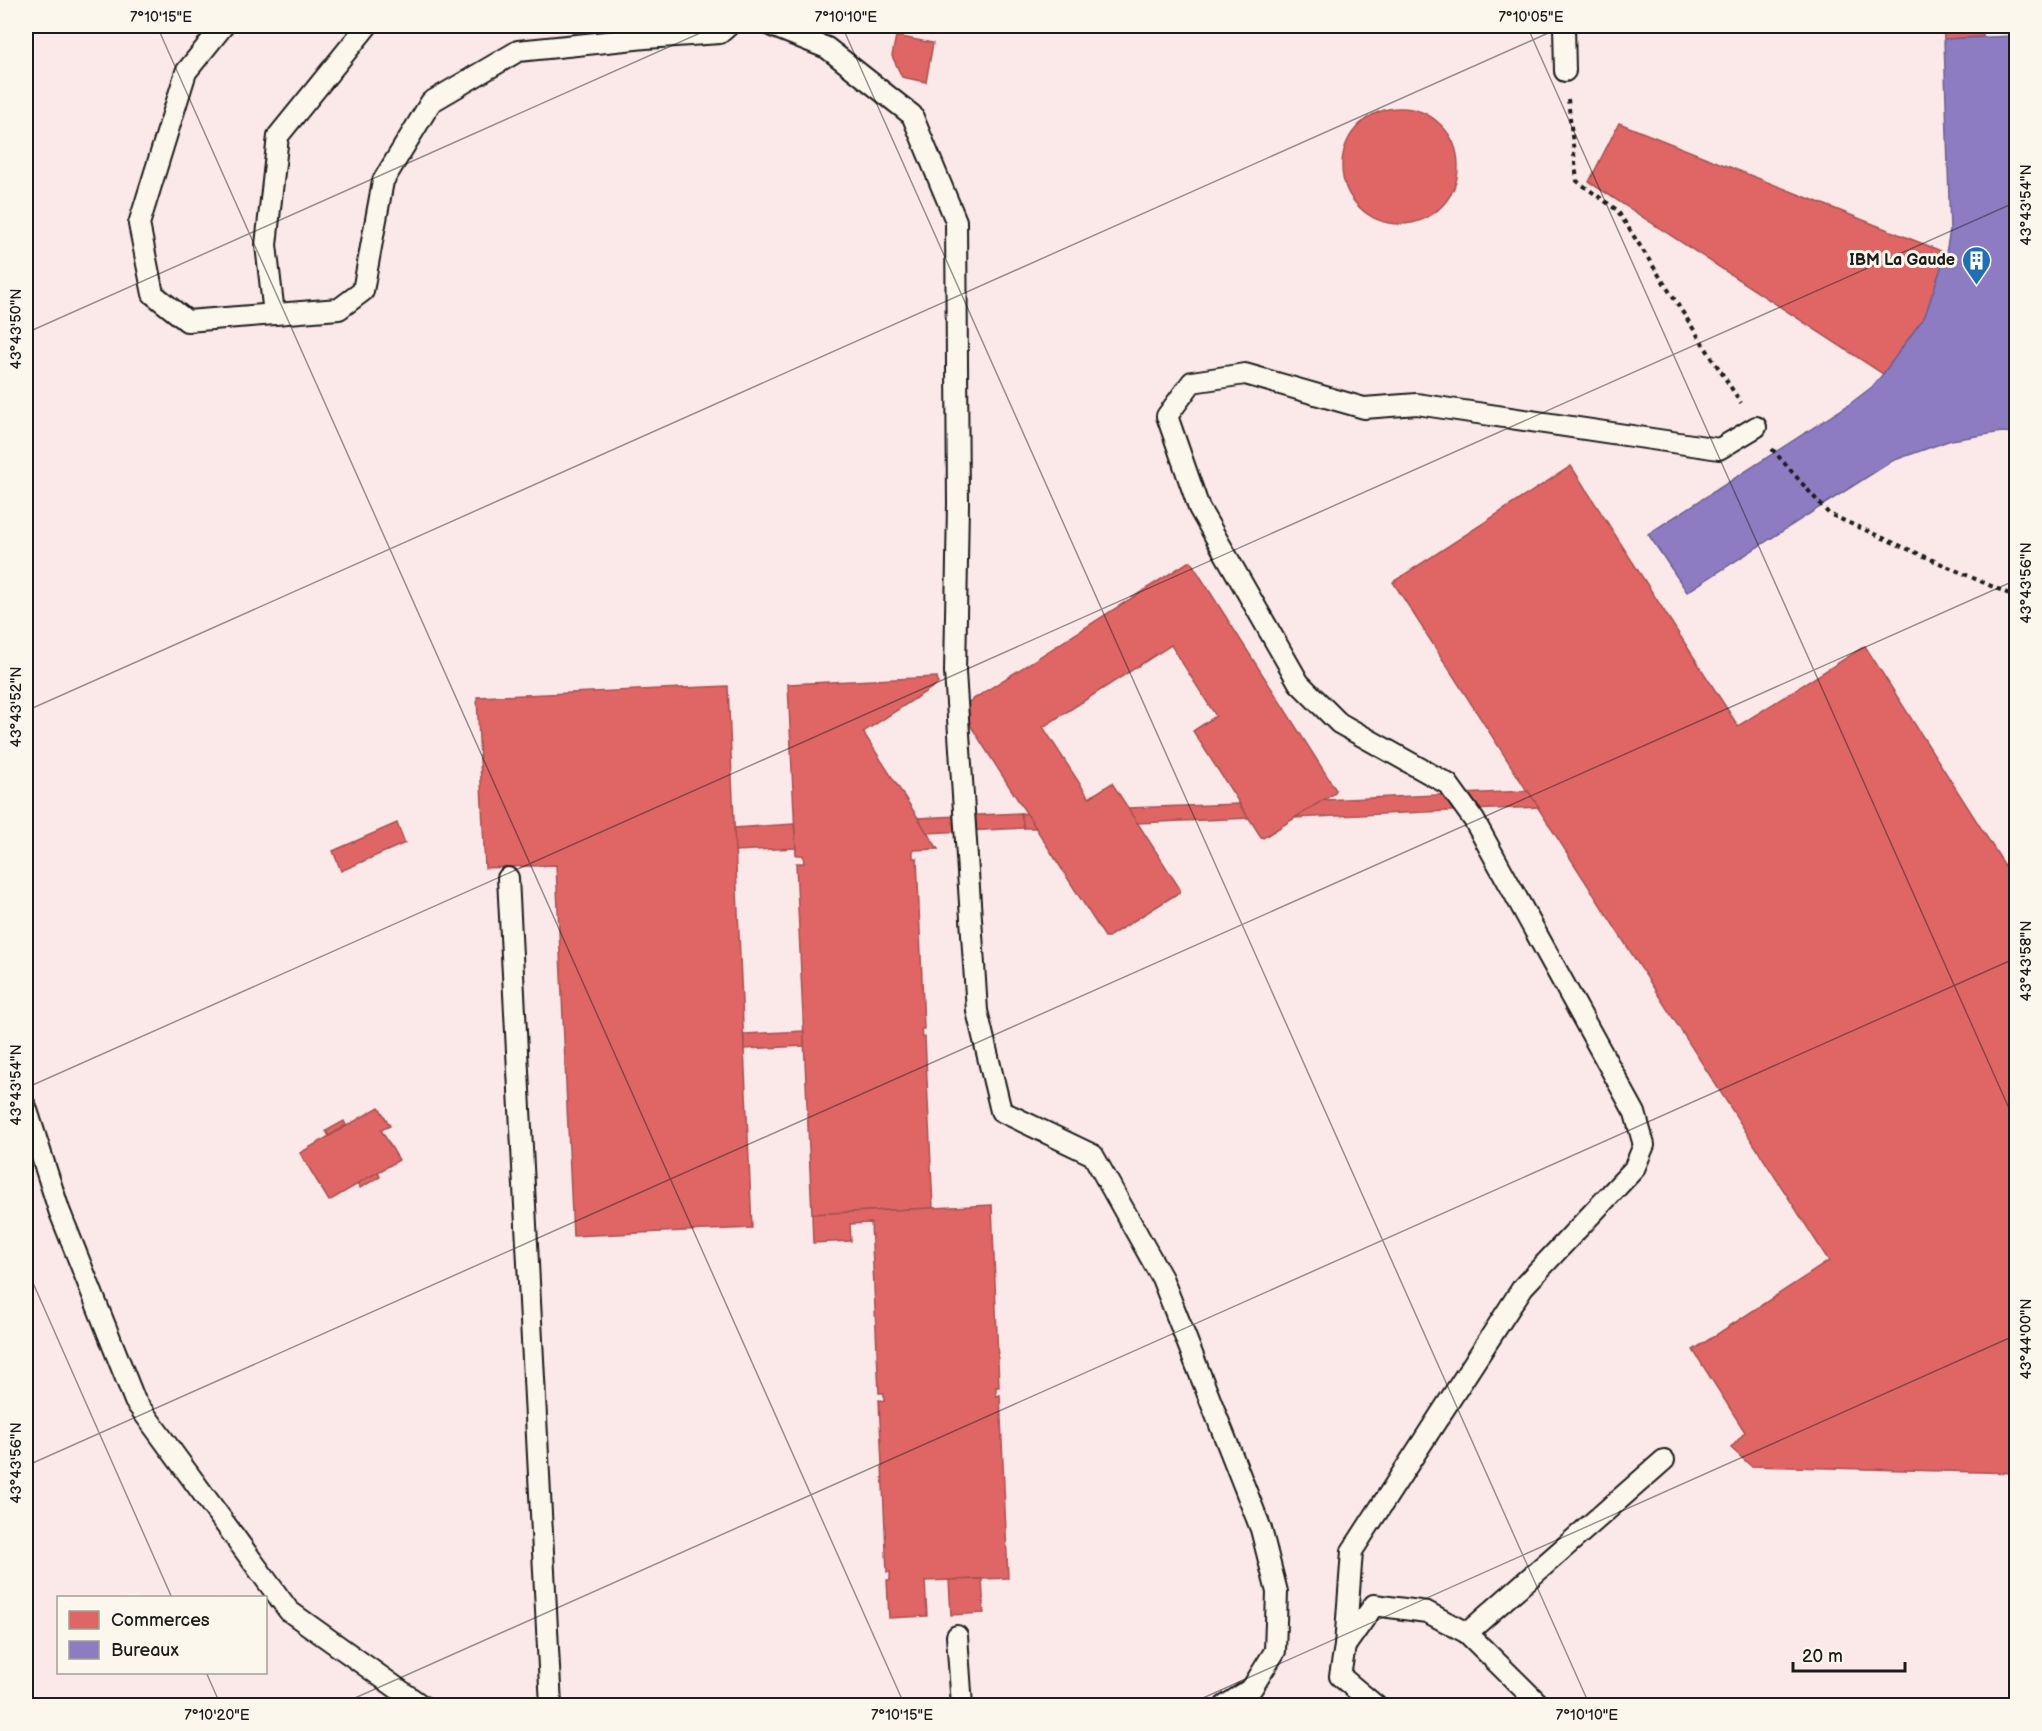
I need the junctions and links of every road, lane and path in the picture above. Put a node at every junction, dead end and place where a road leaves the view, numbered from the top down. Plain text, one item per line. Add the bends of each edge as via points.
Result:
1 (223, 26) edge
2 (367, 26) edge
3 (728, 26) edge
4 (772, 26) edge
5 (1564, 26) edge
6 (1565, 71) joint
7 (274, 314) junction
8 (1756, 427) junction
9 (2016, 597) edge
10 (508, 878) dead end
11 (26, 1107) edge
12 (1664, 1460) dead end
13 (1467, 1634) junction
14 (957, 1636) dead end
15 (1345, 1646) junction
16 (422, 1706) edge
17 (551, 1706) edge
18 (962, 1706) edge
19 (1225, 1706) edge
20 (1376, 1706) edge
21 (1541, 1706) edge

1 - 7 lane via 186,72 140,224 153,294 187,321
2 - 7 lane via 278,136 266,244
3 - 7 lane via 720,33 518,51 431,102 383,181 363,291 339,309
4 - 19 lane via 827,48 912,115 956,221 955,672 977,1011 1001,1112 1093,1155 1162,1278 1261,1529 1277,1592 1275,1651 1252,1688
5 - 6 lane
6 - 8 path via 1577,182 1617,210
8 - 9 path via 1829,514
8 - 15 lane via 1719,449 1417,404 1364,408 1245,374 1192,382 1167,416 1199,508 1299,683 1339,723 1448,784 1474,820 1635,1113 1644,1145 1635,1169 1523,1287 1352,1551
10 - 17 lane
11 - 16 lane via 59,1210 135,1401 289,1611
12 - 13 lane
13 - 15 lane via 1427,1612 1374,1605
13 - 21 lane
14 - 18 lane
15 - 20 lane via 1340,1676

